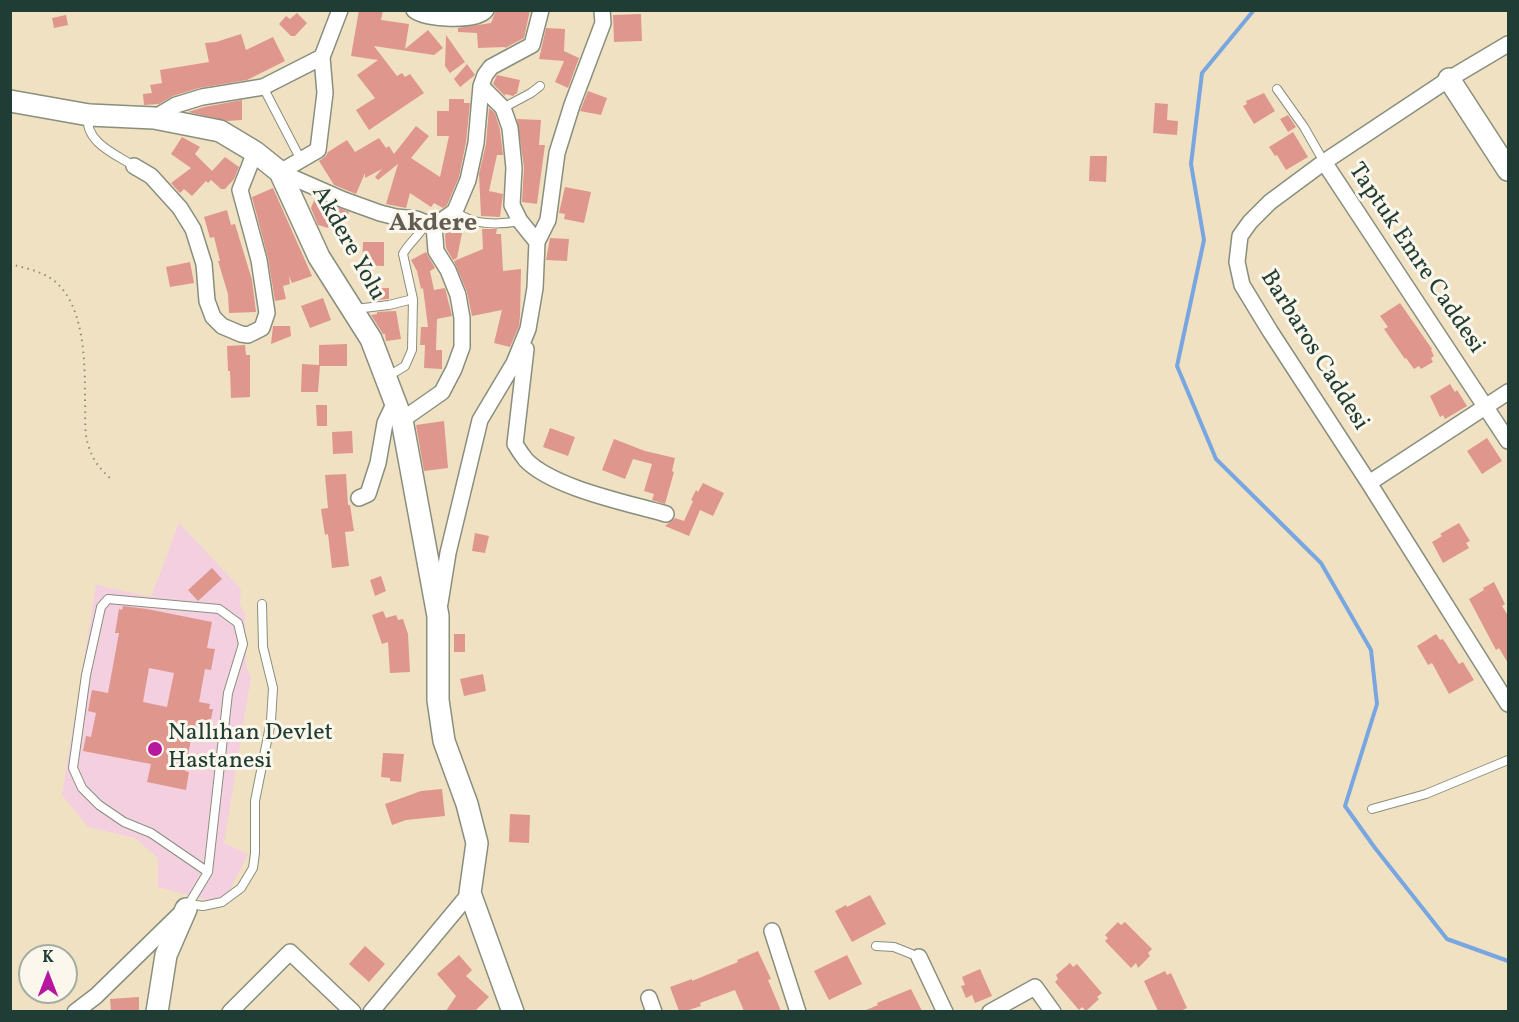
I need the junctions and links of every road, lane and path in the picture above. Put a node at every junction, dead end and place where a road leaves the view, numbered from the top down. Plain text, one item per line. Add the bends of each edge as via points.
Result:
1 (340, 10) edge
2 (414, 10) edge
3 (486, 10) edge
4 (541, 10) edge
5 (602, 10) edge
6 (1509, 44) edge
7 (322, 57) junction
8 (1449, 79) junction
9 (481, 86) junction
10 (540, 86) dead end
11 (263, 87) junction
12 (1277, 89) dead end
13 (10, 101) edge
14 (503, 108) junction
15 (88, 115) junction
16 (154, 118) junction
17 (255, 152) junction
18 (301, 160) junction
19 (1324, 162) junction
20 (134, 166) joint
21 (1509, 170) edge
22 (280, 172) junction
23 (455, 211) junction
24 (520, 221) junction
25 (430, 224) junction
26 (537, 242) junction
27 (10, 264) edge
28 (413, 300) junction
29 (354, 310) junction
30 (528, 329) junction
31 (386, 377) junction
32 (1509, 392) edge
33 (1486, 406) junction
34 (399, 410) junction
35 (1509, 441) edge
36 (111, 479) dead end
37 (1369, 483) junction
38 (359, 498) dead end
39 (666, 514) dead end
40 (262, 604) dead end
41 (438, 616) junction
42 (1509, 704) edge
43 (1509, 760) edge
44 (1372, 809) dead end
45 (208, 872) junction
46 (470, 893) junction
47 (188, 906) junction
48 (772, 931) dead end
49 (876, 946) dead end
50 (920, 957) joint
51 (507, 1008) edge
52 (75, 1011) edge
53 (158, 1011) edge
54 (230, 1011) edge
55 (353, 1011) edge
56 (371, 1011) edge
57 (798, 1011) edge
58 (945, 1011) edge
59 (990, 1011) edge
60 (1053, 1011) edge

1 - 7 street
2 - 3 street via 432,16 471,18
4 - 9 street via 532,45 492,67
5 - 26 street via 603,23 557,153 548,220
6 - 8 street, Barbaros Caddesi
7 - 11 street
7 - 18 street via 325,93 318,150
8 - 19 street, Barbaros Caddesi
8 - 21 street
9 - 14 street
9 - 23 street via 476,143 468,180
10 - 14 lane
11 - 16 street via 202,97
11 - 18 lane
12 - 19 lane
13 - 15 street, Akdere Yolu
14 - 24 street via 510,128 514,168 512,205
15 - 16 street, Akdere Yolu
15 - 20 lane via 92,137
16 - 17 street, Akdere Yolu via 220,131
17 - 20 street via 240,190 259,260 267,313 262,328 248,335 228,330 213,317 193,229 152,176
17 - 22 street, Akdere Yolu
18 - 22 street
19 - 33 street, Taptuk Emre Caddesi
19 - 37 street, Barbaros Caddesi via 1250,222 1240,236 1237,262 1242,285 1269,331
22 - 25 street via 380,213
22 - 29 street, Akdere Yolu via 319,257
23 - 24 lane via 480,222
23 - 25 street
24 - 26 street
25 - 28 lane via 403,254
25 - 34 street via 436,251 458,295 462,347 442,392
26 - 30 street
27 - 36 path via 46,276 72,302 82,354 87,441 93,459
28 - 29 lane
28 - 31 lane via 410,356 401,370
29 - 31 street, Akdere Yolu
30 - 39 street via 515,444 526,460 548,476
30 - 41 street via 514,363 480,420 448,553
31 - 34 street, Akdere Yolu
32 - 33 street
33 - 35 street, Taptuk Emre Caddesi
33 - 37 street
34 - 38 street via 385,423 368,494
34 - 41 street, Akdere Yolu
37 - 42 street, Barbaros Caddesi
40 - 47 lane via 263,646 273,688 271,721 255,801 255,861 246,882 229,898 208,906
41 - 46 street, Akdere Yolu via 438,700 444,741 477,843
43 - 44 lane via 1426,794
45 - 45 lane via 151,833 111,814 87,794 75,775 86,675 101,607 108,599 219,609 238,623 243,644 228,693
45 - 47 lane
46 - 51 street
46 - 56 street
47 - 52 street via 96,996
47 - 53 street via 166,955
48 - 57 street
49 - 50 lane via 894,947
50 - 58 street
54 - 55 street via 290,952
59 - 60 street via 1035,987

